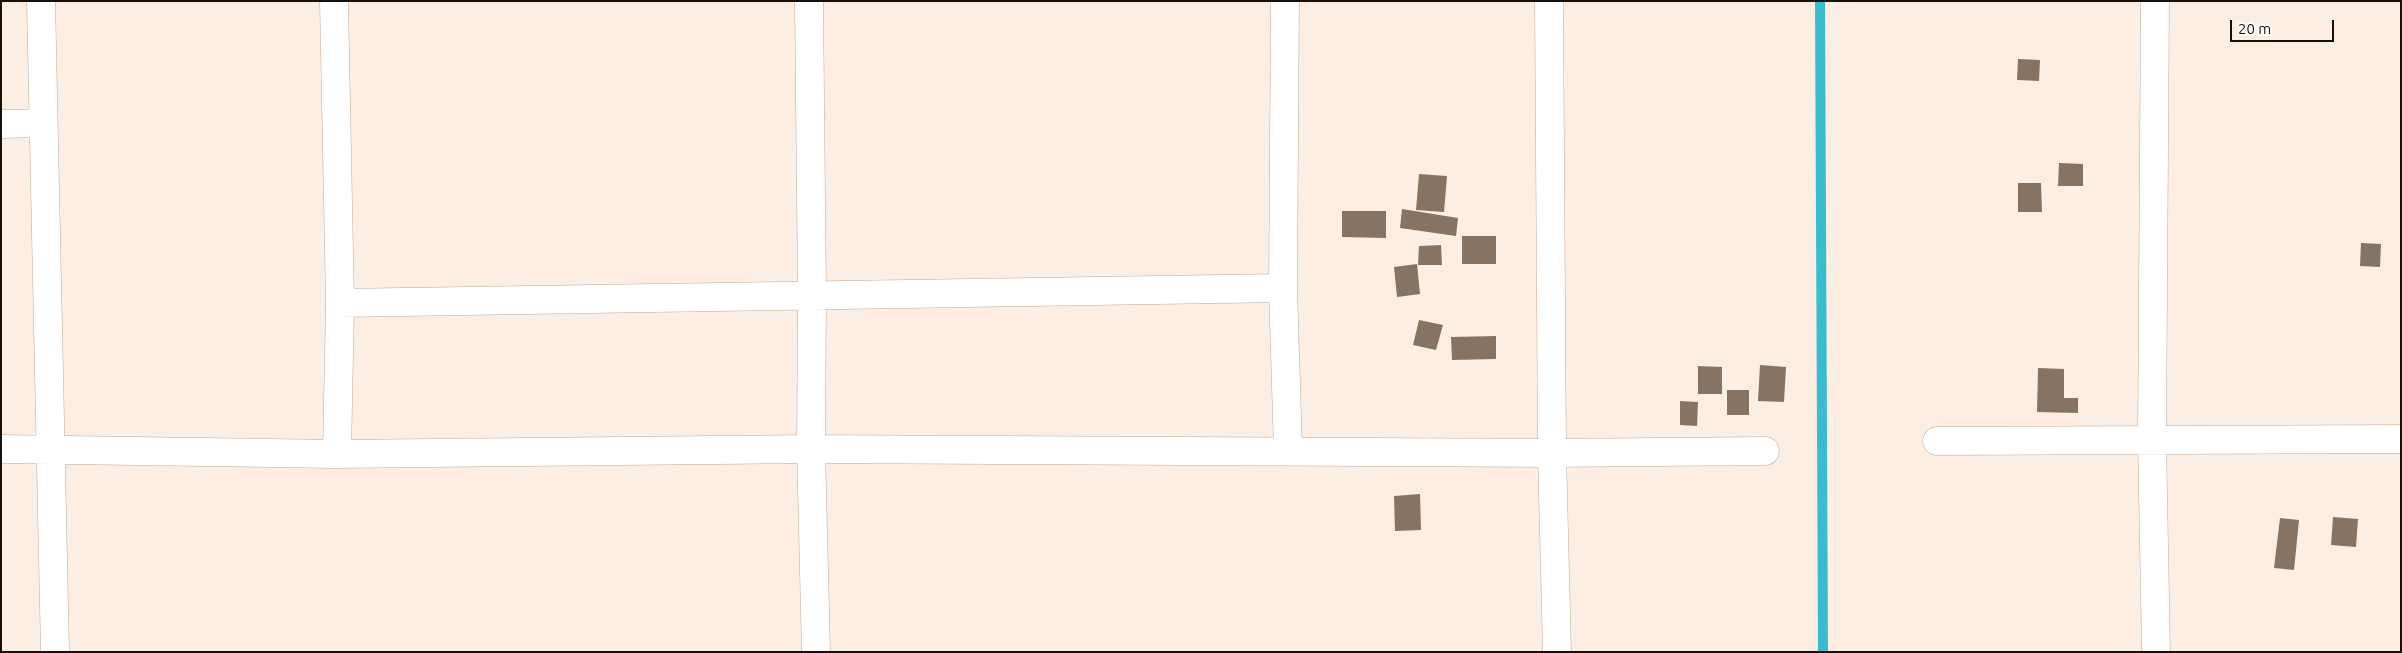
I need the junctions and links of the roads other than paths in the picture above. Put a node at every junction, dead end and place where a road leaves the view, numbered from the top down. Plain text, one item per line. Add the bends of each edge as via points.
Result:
1 (41, 1) edge
2 (334, 1) edge
3 (809, 1) edge
4 (1284, 1) edge
5 (1549, 1) edge
6 (2154, 1) edge
7 (43, 123) junction
8 (1, 124) edge
9 (1283, 288) junction
10 (812, 295) junction
11 (340, 303) junction
12 (2401, 439) edge
13 (2152, 440) junction
14 (1936, 441) dead end
15 (50, 448) junction
16 (1, 449) edge
17 (811, 449) junction
18 (1288, 450) junction
19 (1765, 451) dead end
20 (1552, 453) junction
21 (337, 454) junction
22 (55, 652) edge
23 (816, 652) edge
24 (1557, 652) edge
25 (2156, 652) edge

1 - 7 street
2 - 11 street
3 - 10 street
4 - 9 street
5 - 20 street
6 - 13 street
7 - 8 street
7 - 15 street
9 - 10 street
9 - 18 street
10 - 11 street
10 - 17 street
11 - 21 street
12 - 13 street
13 - 14 street
13 - 25 street
15 - 16 street
15 - 21 street
15 - 22 street
17 - 18 street
17 - 21 street
17 - 23 street
18 - 20 street
19 - 20 street
20 - 24 street

